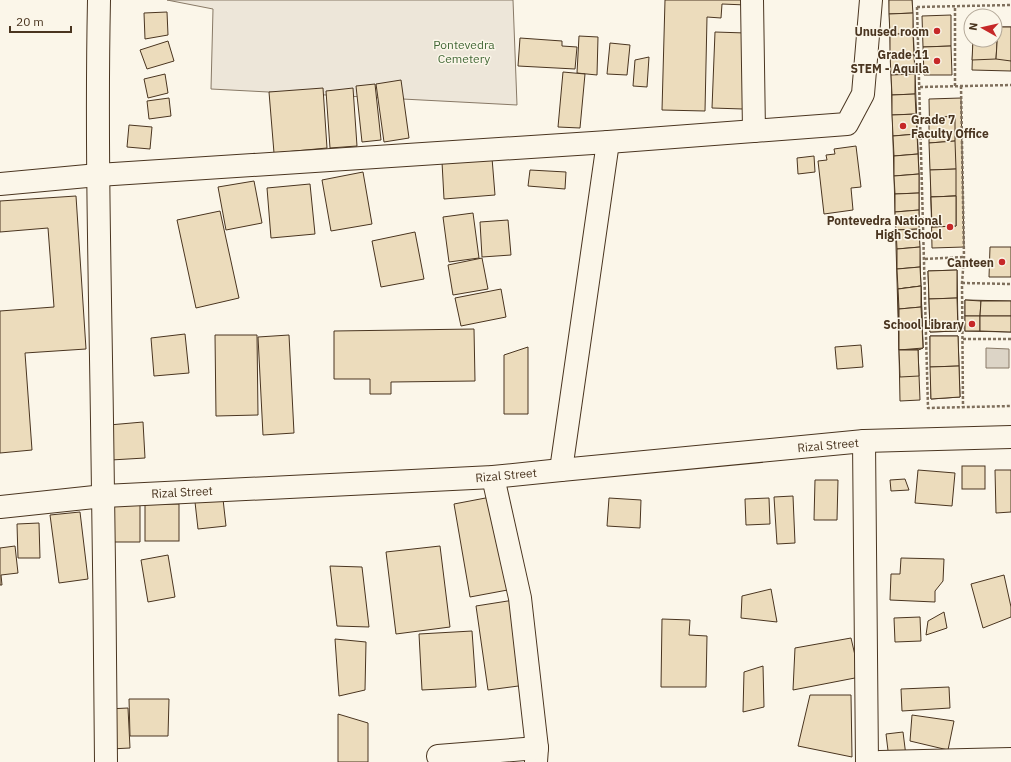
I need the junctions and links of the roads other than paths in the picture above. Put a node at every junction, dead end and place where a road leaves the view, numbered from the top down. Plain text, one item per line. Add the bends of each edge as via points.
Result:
1 (99, 0) edge
2 (752, 0) edge
3 (872, 0) edge
4 (754, 131) junction
5 (608, 142) junction
6 (98, 175) junction
7 (0, 184) edge
8 (1011, 437) edge
9 (864, 441) junction
10 (561, 470) junction
11 (493, 477) junction
12 (104, 496) junction
13 (0, 507) edge
14 (536, 755) edge
15 (438, 756) dead end
16 (1011, 759) edge
17 (106, 762) edge
18 (867, 762) edge
19 (880, 762) edge

1 - 6 main road
2 - 4 main road
3 - 4 main road via 863,94 847,124
4 - 5 main road
5 - 6 main road
5 - 10 main road
6 - 7 main road
6 - 12 main road
8 - 9 main road, Rizal Street
9 - 10 main road, Rizal Street
9 - 18 main road
10 - 11 main road, Rizal Street
11 - 12 main road, Rizal Street
11 - 14 main road via 520,598
12 - 13 main road, Rizal Street
12 - 17 main road
14 - 15 main road
16 - 19 main road

